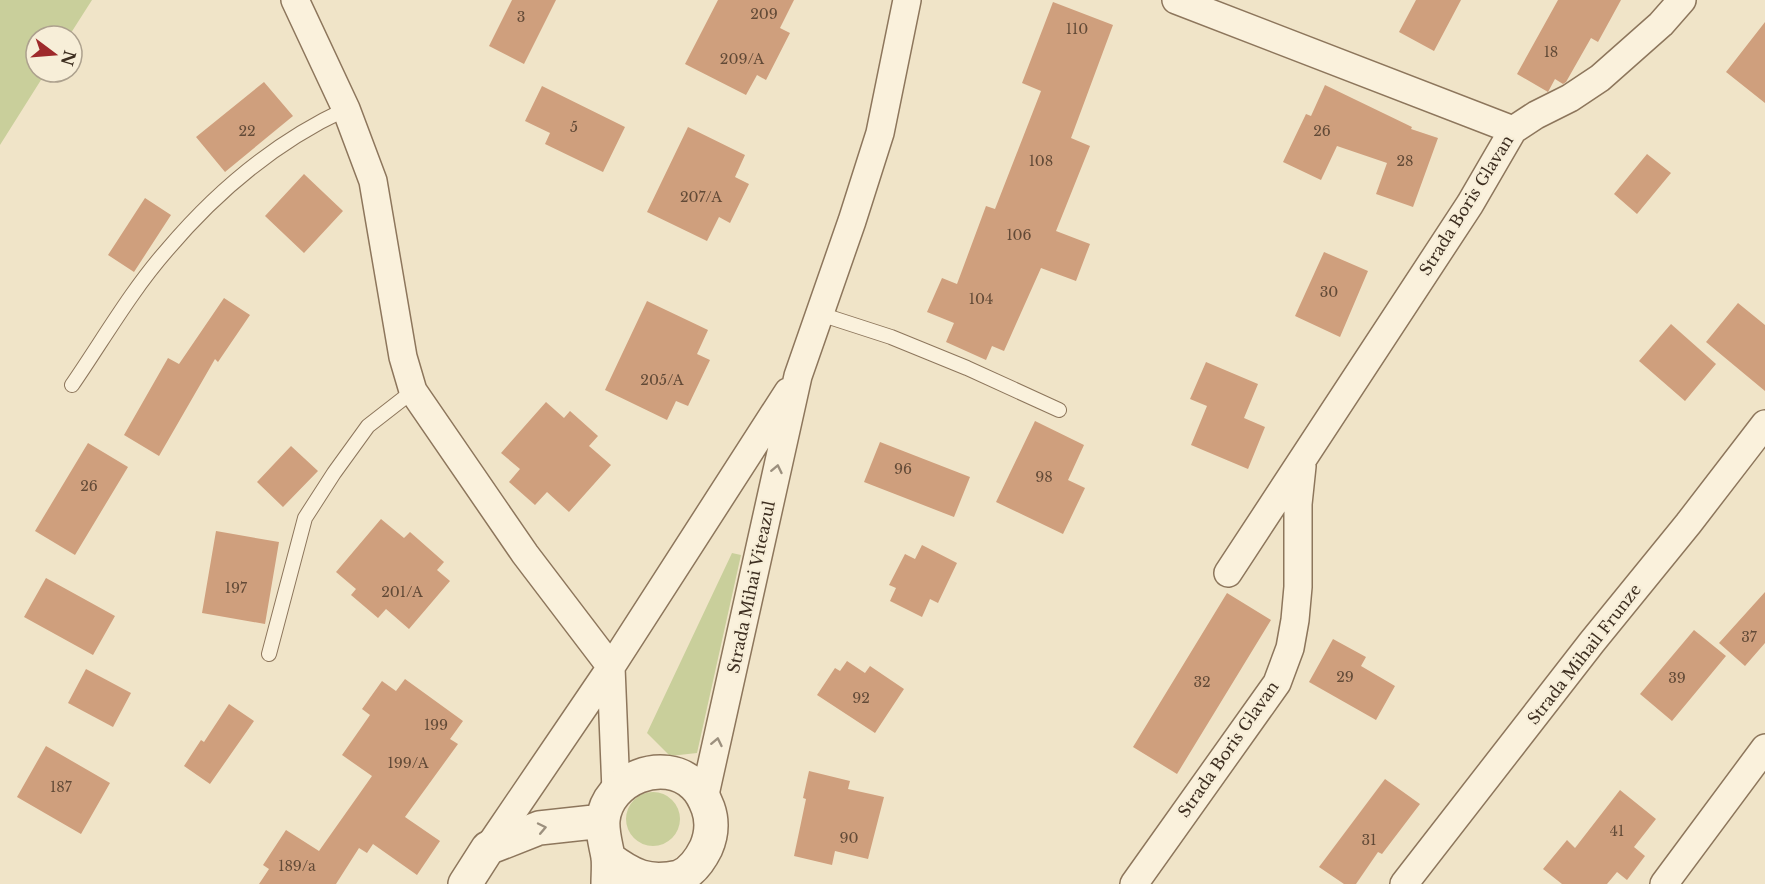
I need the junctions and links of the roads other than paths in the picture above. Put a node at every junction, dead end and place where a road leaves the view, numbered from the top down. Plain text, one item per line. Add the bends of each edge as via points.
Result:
1 (295, 0) edge
2 (907, 0) edge
3 (1176, 0) edge
4 (1682, 0) edge
5 (346, 109) junction
6 (1513, 130) junction
7 (820, 314) junction
8 (798, 376) junction
9 (72, 385) dead end
10 (413, 391) junction
11 (1059, 410) dead end
12 (1765, 424) edge
13 (1303, 460) junction
14 (1228, 573) dead end
15 (269, 654) dead end
16 (611, 667) junction
17 (1765, 748) edge
18 (616, 791) junction
19 (704, 799) junction
20 (603, 820) junction
21 (488, 848) junction
22 (608, 871) edge
23 (698, 873) edge
24 (465, 884) edge
25 (1134, 884) edge
26 (1404, 884) edge
27 (1664, 884) edge

1 - 5 street
2 - 7 street, Strada Mihai Viteazul via 880,133
3 - 6 street
4 - 6 street, Strada Boris Glavan via 1600,78
5 - 9 lane via 313,124 252,167 202,213 167,250
5 - 10 street via 373,181 403,357
6 - 13 street, Strada Boris Glavan via 1470,204
7 - 8 street, Strada Mihai Viteazul
7 - 11 lane via 891,337
8 - 16 street, Strada Mihai Viteazul
19 -> 8 street, Strada Mihai Viteazul
10 - 15 lane via 368,426 305,518
10 - 16 street via 525,554
12 - 26 street, Strada Mihail Frunze
13 - 14 street, Strada Boris Glavan
13 - 25 street, Strada Boris Glavan via 1298,504 1298,587 1290,648 1276,683
16 - 18 street
16 - 21 street, Strada Mihai Viteazul
17 - 27 street
18 - 19 street via 629,780 657,772 694,784
18 - 20 street
19 - 23 street via 711,817 711,836
21 -> 20 street via 539,828
20 - 22 street
21 - 24 street, Strada Mihai Viteazul
22 - 23 street via 626,872 656,882

